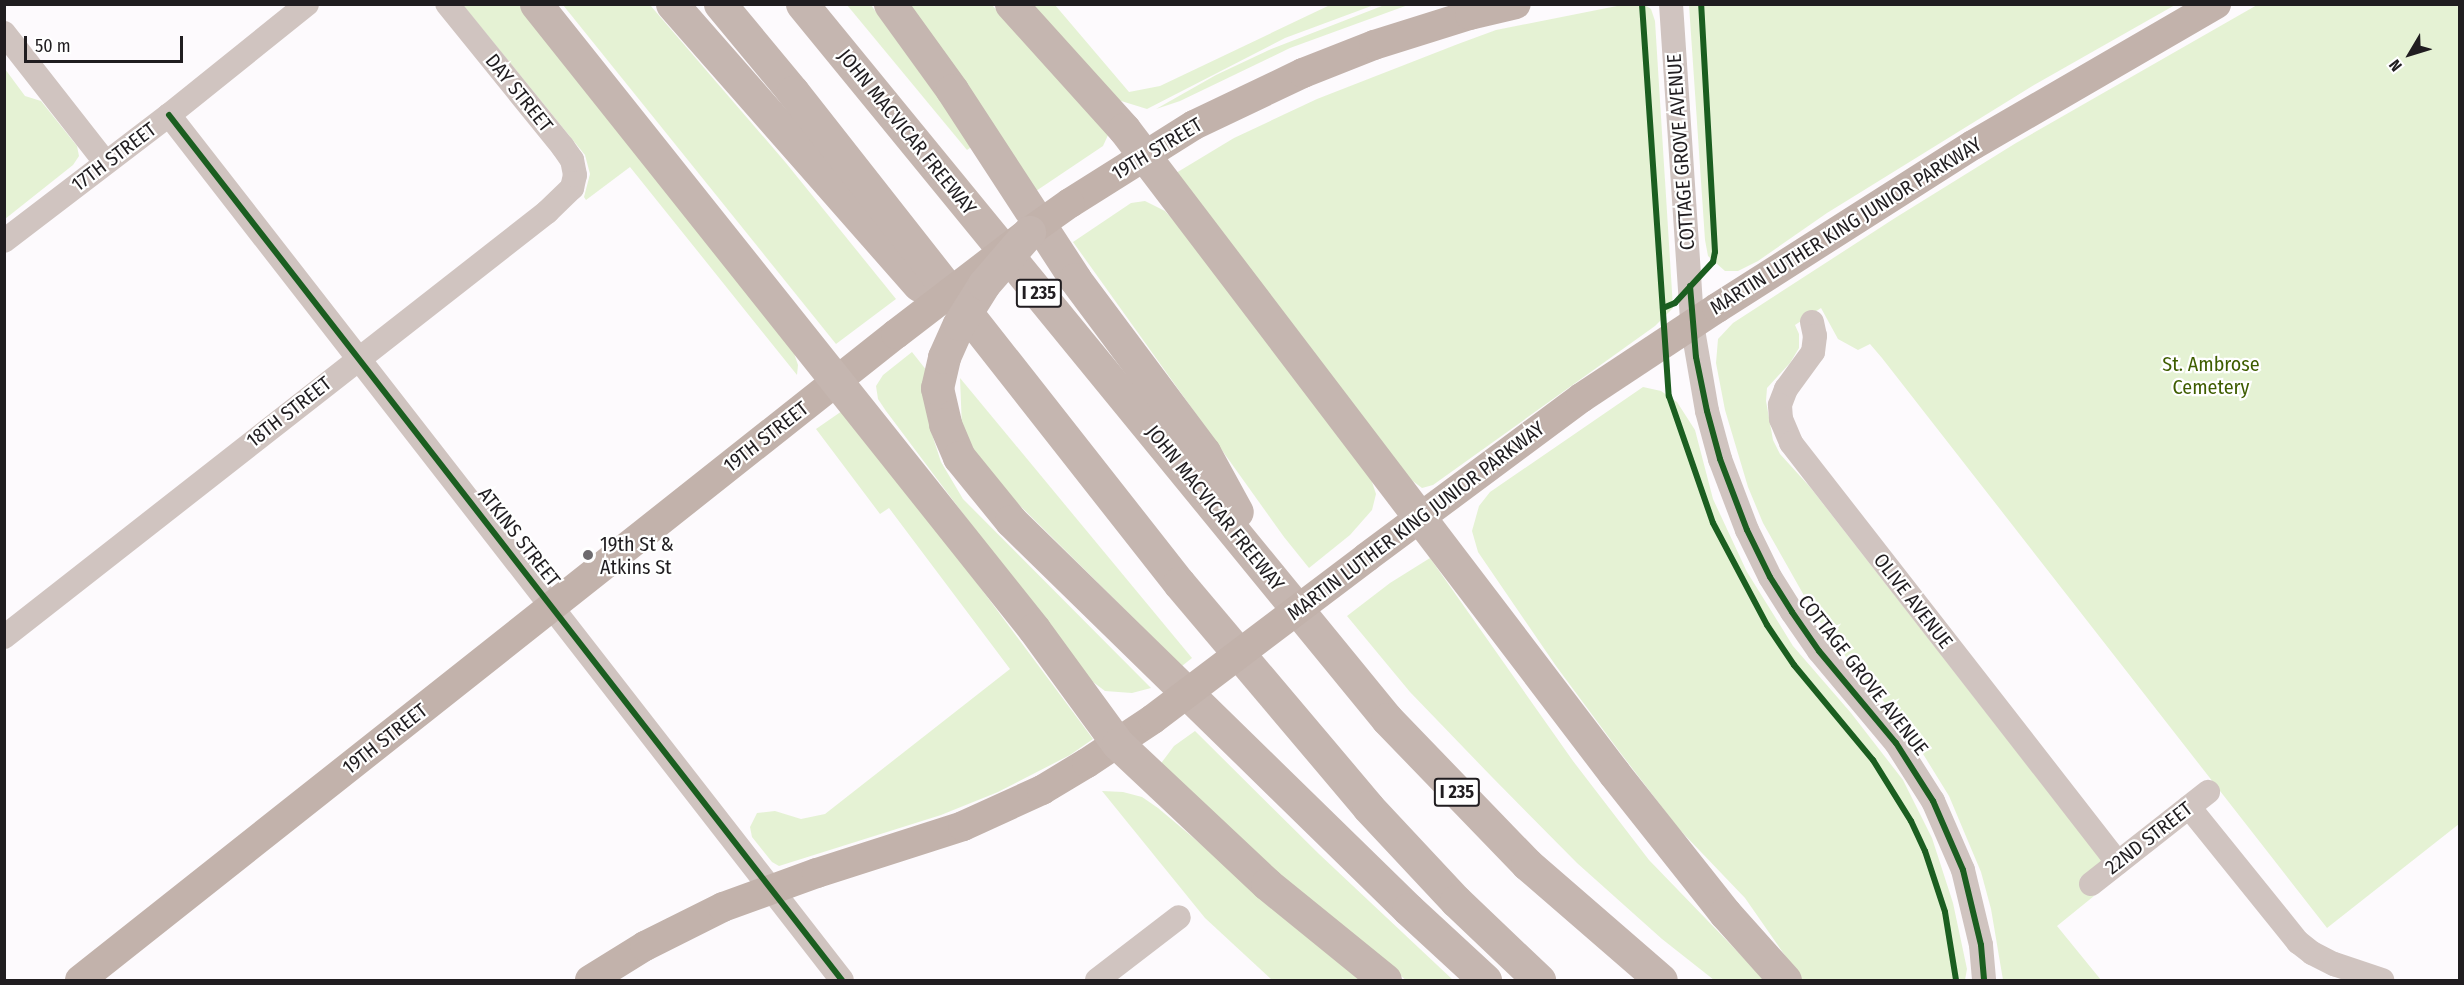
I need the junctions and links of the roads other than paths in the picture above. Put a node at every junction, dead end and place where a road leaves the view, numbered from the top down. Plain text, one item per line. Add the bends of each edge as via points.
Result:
1 (307, 4) edge
2 (447, 4) edge
3 (536, 4) edge
4 (672, 4) edge
5 (720, 4) edge
6 (802, 4) edge
7 (890, 4) edge
8 (1011, 4) edge
9 (1516, 4) edge
10 (1671, 4) edge
11 (2216, 4) edge
12 (4, 33) edge
13 (169, 115) junction
14 (1144, 155) junction
15 (105, 162) junction
16 (572, 188) joint
17 (1029, 232) junction
18 (4, 241) edge
19 (1812, 322) dead end
20 (1692, 324) junction
21 (358, 357) junction
22 (837, 380) junction
23 (1421, 517) junction
24 (1275, 582) junction
25 (1179, 583) junction
26 (552, 607) junction
27 (4, 637) edge
28 (1118, 744) junction
29 (2118, 863) junction
30 (2091, 884) dead end
31 (771, 889) junction
32 (1179, 917) dead end
33 (80, 981) edge
34 (590, 981) edge
35 (842, 981) edge
36 (1097, 981) edge
37 (1385, 981) edge
38 (1485, 981) edge
39 (1539, 981) edge
40 (1661, 981) edge
41 (1785, 981) edge
42 (1984, 981) edge
43 (2382, 981) edge

1 - 13 street, 17TH STREET
2 - 16 street, DAY STREET via 567,153 575,175
3 - 22 highway
4 - 25 highway
5 - 25 highway
6 - 24 highway, JOHN MACVICAR FREEWAY / I 235
7 - 24 highway via 952,90 1075,279 1204,452
8 - 14 highway
9 - 14 main road, 19TH STREET via 1374,45 1303,73 1194,125
10 - 20 street, COTTAGE GROVE AVENUE
11 - 20 main road, MARTIN LUTHER KING JUNIOR PARKWAY via 1973,145
12 - 15 street
13 - 15 street, 17TH STREET
13 - 21 street, ATKINS STREET
14 - 17 main road, 19TH STREET, bridge
14 - 23 highway
15 - 18 street, 17TH STREET
16 - 21 street, 18TH STREET via 547,212
17 - 22 main road, 19TH STREET, bridge
17 - 38 highway, bridge via 984,284 944,357 938,388 945,424 958,457 1011,520
19 - 29 street, OLIVE AVENUE via 1813,352 1786,389 1780,405 1791,443
20 - 23 main road, MARTIN LUTHER KING JUNIOR PARKWAY via 1581,398
20 - 42 street, COTTAGE GROVE AVENUE via 1707,411 1747,530 1792,612 1896,743 1933,801 1963,870 1981,945
21 - 26 street, ATKINS STREET
21 - 27 street, 18TH STREET
22 - 26 main road, 19TH STREET
22 - 28 highway via 1034,629
23 - 28 main road, MARTIN LUTHER KING JUNIOR PARKWAY, bridge
23 - 41 highway via 1669,844
24 - 40 highway, JOHN MACVICAR FREEWAY / I 235 via 1387,718 1527,864
25 - 39 highway via 1368,807 1456,901
26 - 31 street, ATKINS STREET
26 - 33 main road, 19TH STREET
28 - 31 main road, MARTIN LUTHER KING JUNIOR PARKWAY via 1042,790 963,826
28 - 37 highway via 1267,884
29 - 30 street, 22ND STREET
29 - 43 street, 22ND STREET via 2198,800 2298,942 2319,957
31 - 34 main road, MARTIN LUTHER KING JUNIOR PARKWAY via 682,925
31 - 35 street, ATKINS STREET
32 - 36 street

